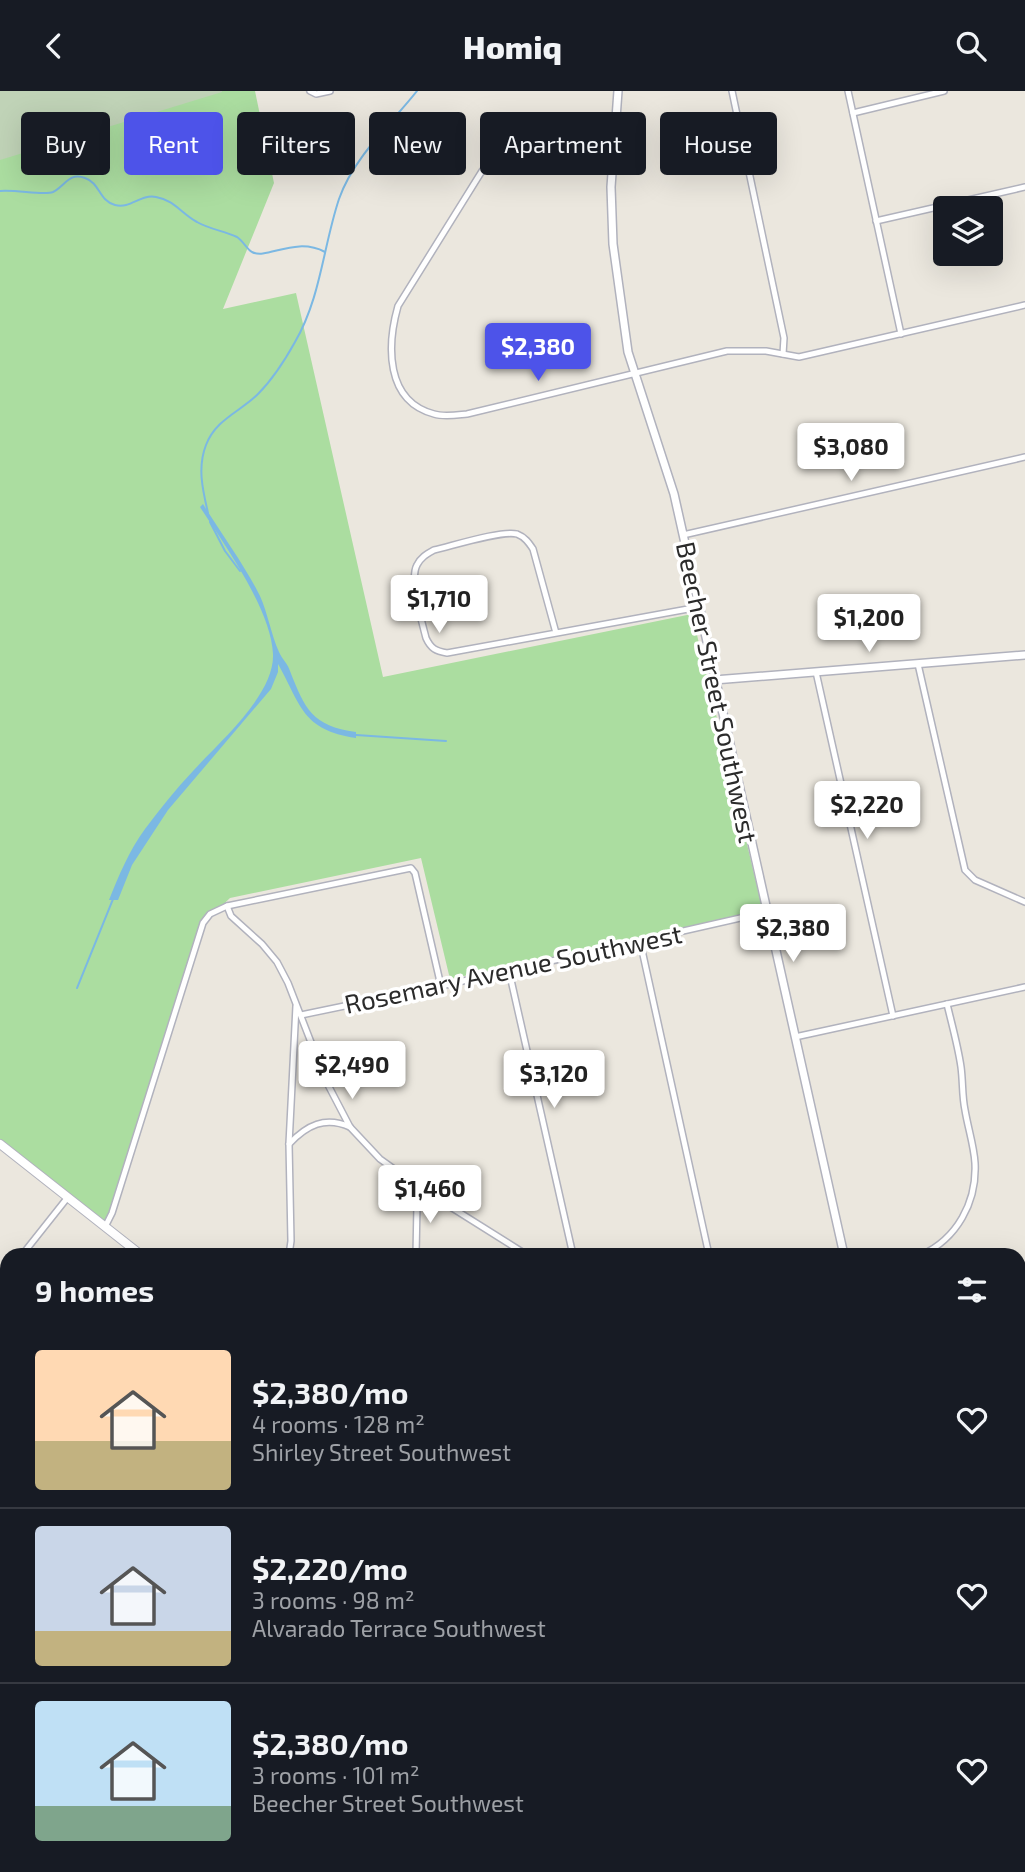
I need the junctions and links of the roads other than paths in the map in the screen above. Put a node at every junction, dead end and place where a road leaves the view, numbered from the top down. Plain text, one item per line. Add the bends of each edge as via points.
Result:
1 (310, 91) edge
2 (330, 91) edge
3 (618, 91) edge
4 (732, 91) edge
5 (848, 91) edge
6 (944, 91) edge
7 (616, 112) edge
8 (853, 113) junction
9 (480, 174) edge
10 (612, 175) edge
11 (1025, 187) edge
12 (876, 221) junction
13 (1025, 305) edge
14 (901, 334) junction
15 (783, 354) junction
16 (634, 374) junction
17 (1025, 457) edge
18 (683, 535) junction
19 (699, 607) junction
20 (556, 633) junction
21 (1025, 655) edge
22 (918, 664) junction
23 (816, 672) junction
24 (714, 680) junction
25 (1025, 902) edge
26 (227, 906) junction
27 (767, 912) junction
28 (640, 941) junction
29 (509, 971) junction
30 (440, 986) junction
31 (1025, 987) edge
32 (296, 1002) junction
33 (947, 1004) junction
34 (301, 1015) junction
35 (893, 1016) junction
36 (795, 1037) junction
37 (350, 1127) junction
38 (0, 1144) edge
39 (289, 1145) junction
40 (422, 1189) junction
41 (68, 1197) junction
42 (105, 1227) junction
43 (28, 1248) edge
44 (132, 1248) edge
45 (290, 1248) edge
46 (416, 1248) edge
47 (516, 1248) edge
48 (571, 1248) edge
49 (707, 1248) edge
50 (842, 1248) edge
51 (933, 1248) edge

1 - 2 street
3 - 7 street, Beecher Street Southwest
4 - 15 street via 784,338
5 - 8 street
6 - 8 street
8 - 12 street
9 - 16 street via 403,294 392,325 390,354 405,397 422,410 442,416 467,414
10 - 16 street, Beecher Street Southwest via 613,244
11 - 12 street
12 - 14 street
13 - 14 street
14 - 15 street via 799,357
15 - 16 street via 727,351
16 - 18 street, Beecher Street Southwest via 667,469
17 - 18 street
18 - 19 street, Beecher Street Southwest
19 - 20 street
19 - 24 street, Beecher Street Southwest
20 - 20 street via 437,651 426,638 414,579 417,564 434,550 506,534 521,536 533,549
21 - 22 street
22 - 23 street
22 - 25 street via 965,870 975,880
23 - 24 street
23 - 35 street
24 - 27 street, Beecher Street Southwest
26 - 30 street via 411,868
26 - 32 street via 231,916 277,962
26 - 42 street via 203,923
27 - 28 street, Rosemary Avenue Southwest
27 - 36 street, Beecher Street Southwest
28 - 29 street, Rosemary Avenue Southwest
28 - 49 street
29 - 30 street, Rosemary Avenue Southwest
29 - 48 street
30 - 34 street, Rosemary Avenue Southwest
31 - 33 street
32 - 34 street
32 - 39 street
33 - 35 street
33 - 51 street via 961,1066 975,1181 970,1202 954,1230
34 - 37 street via 326,1081
35 - 36 street
36 - 50 street, Beecher Street Southwest
37 - 39 street via 333,1121 317,1123 302,1130
37 - 40 street via 380,1159
38 - 41 main road
39 - 45 street
40 - 46 street
40 - 47 street
41 - 42 main road
41 - 43 street
42 - 44 main road

